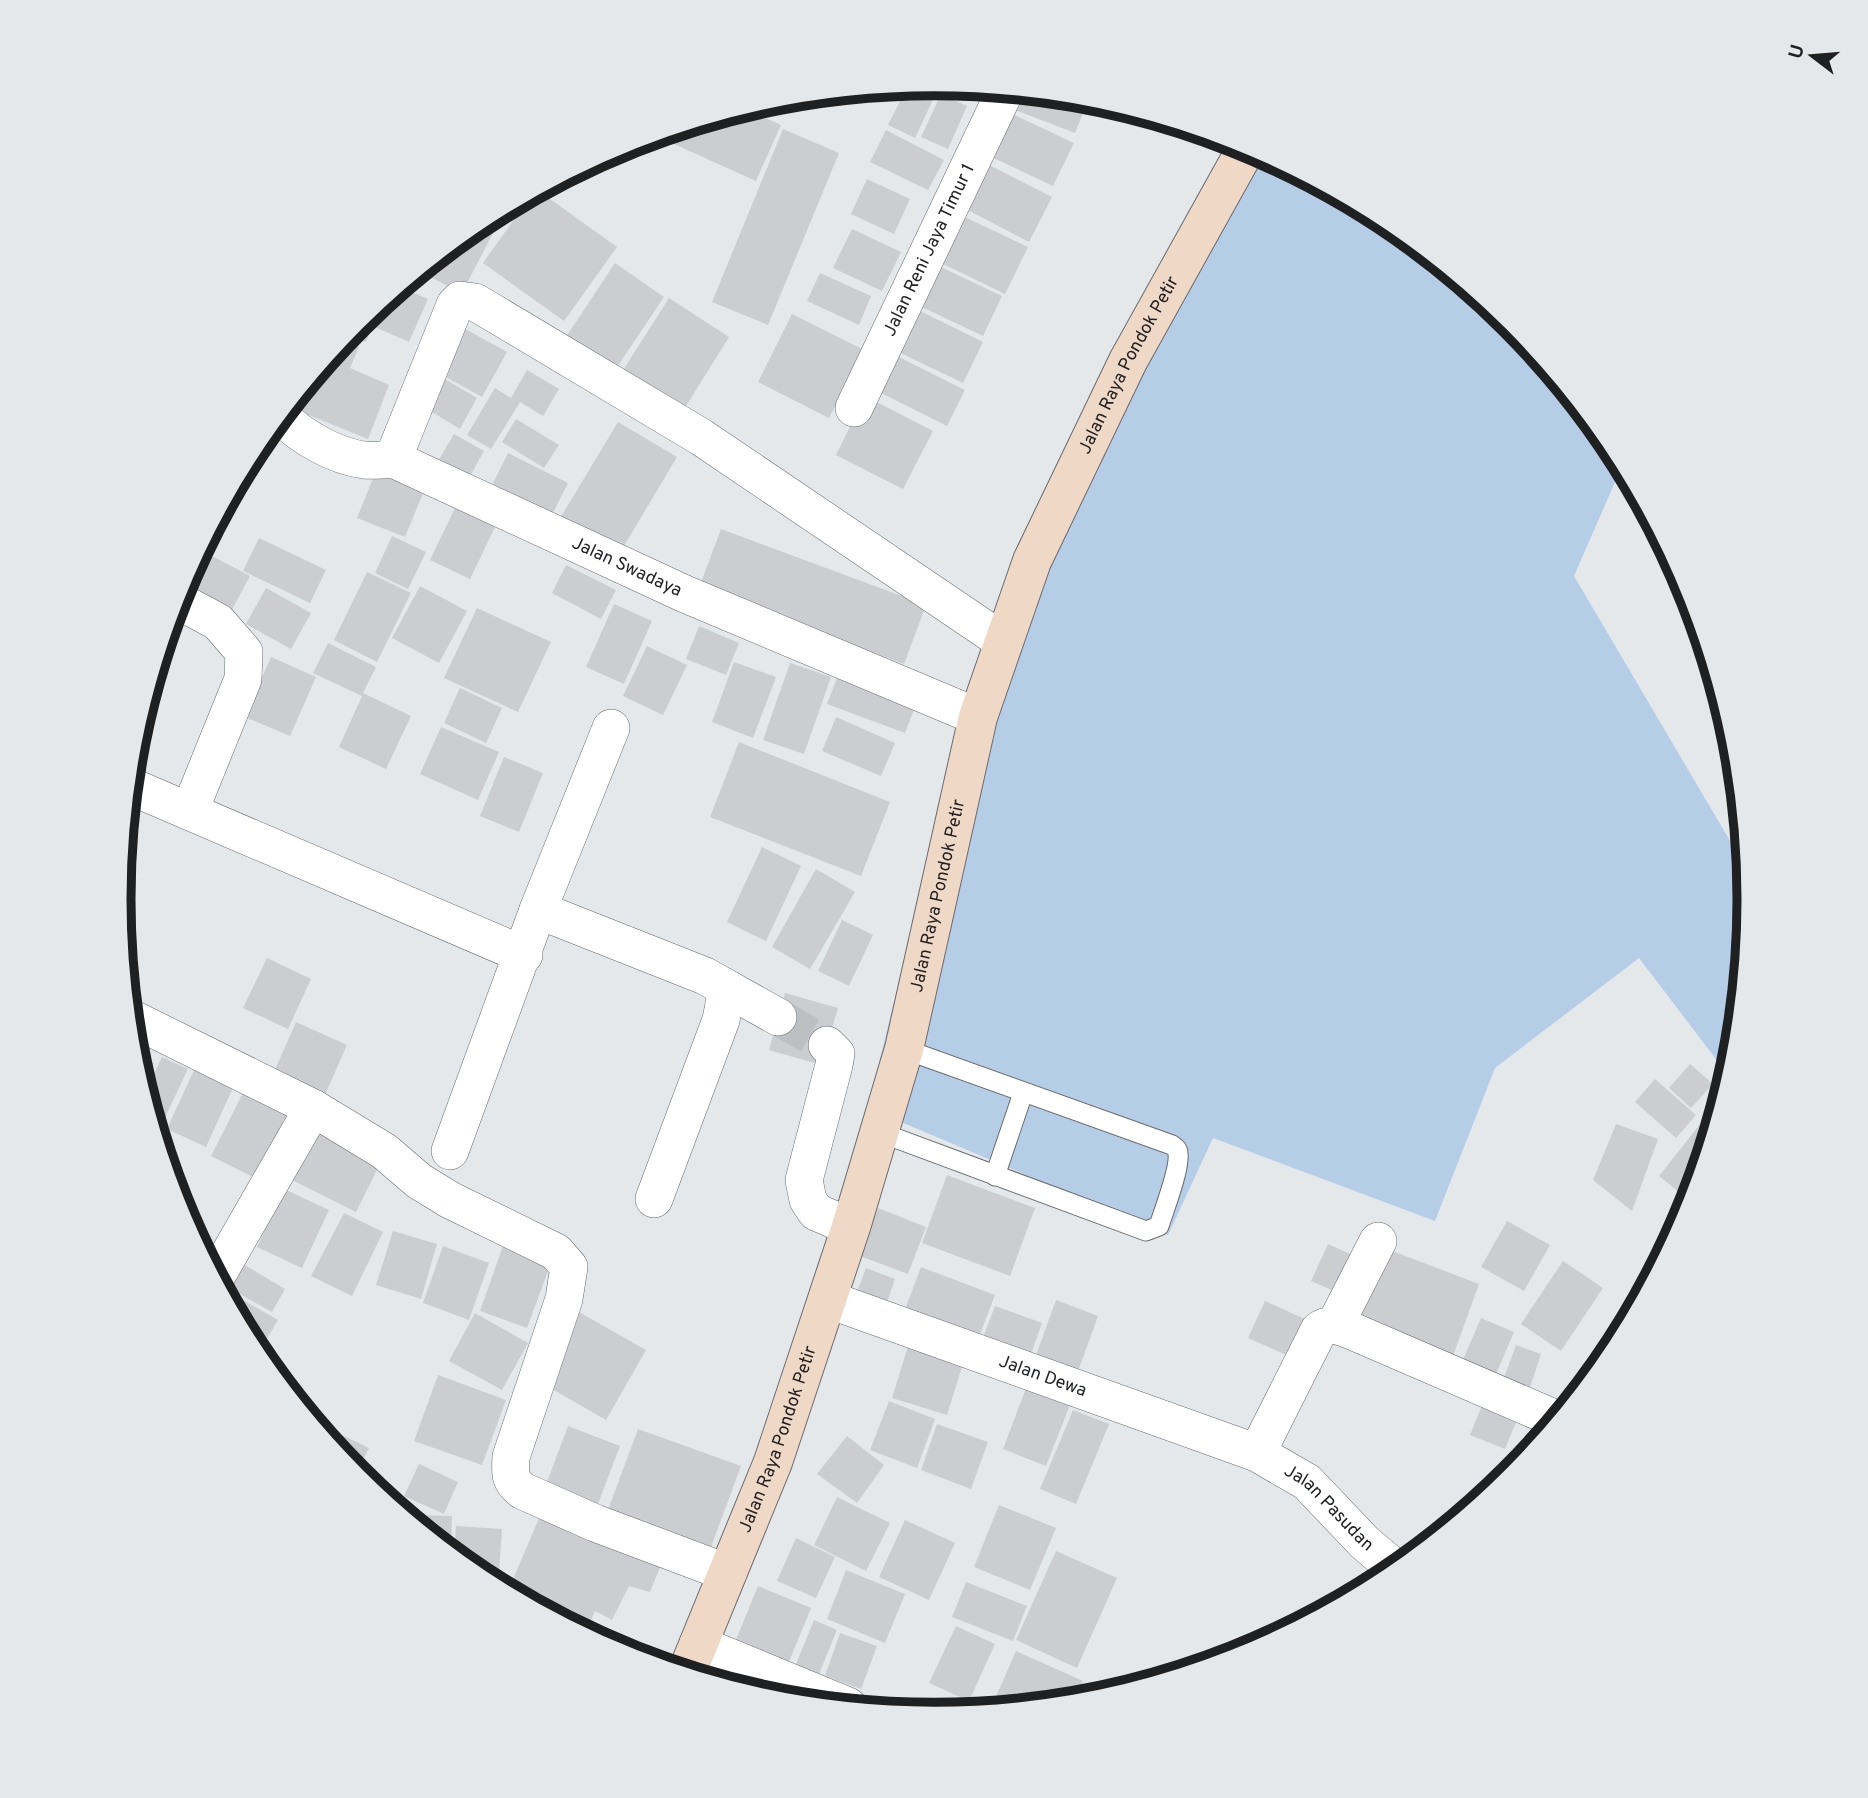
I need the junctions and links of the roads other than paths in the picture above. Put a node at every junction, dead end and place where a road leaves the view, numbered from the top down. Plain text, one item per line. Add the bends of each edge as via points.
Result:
1 (1001, 99) edge
2 (1241, 157) edge
3 (854, 408) dead end
4 (288, 423) edge
5 (393, 459) junction
6 (187, 605) edge
7 (1004, 642) junction
8 (978, 717) junction
9 (611, 728) dead end
10 (139, 790) edge
11 (190, 810) junction
12 (538, 910) junction
13 (524, 955) junction
14 (723, 986) junction
15 (778, 1017) tunnel mouth
16 (141, 1023) edge
17 (827, 1045) dead end
18 (904, 1049) junction
19 (1023, 1093) junction
20 (313, 1108) junction
21 (879, 1132) junction
22 (450, 1151) dead end
23 (995, 1176) junction
24 (654, 1199) dead end
25 (851, 1227) junction
26 (1378, 1241) dead end
27 (221, 1268) edge
28 (827, 1299) junction
29 (1335, 1325) junction
30 (1548, 1416) edge
31 (1256, 1453) junction
32 (1387, 1561) edge
33 (728, 1573) junction
34 (692, 1658) edge
35 (791, 1688) edge

1 - 3 street, Jalan Reni Jaya Timur 1
2 - 7 main road, Jalan Raya Pondok Petir via 1082,453 1032,561
4 - 5 street, Jalan Swadaya via 343,454 365,460
5 - 7 street via 455,305 460,300 475,302 701,437
5 - 8 street, Jalan Swadaya via 685,594
6 - 11 street via 219,622 244,652 243,679
7 - 8 main road, Jalan Raya Pondok Petir
8 - 18 main road, Jalan Raya Pondok Petir
9 - 12 street
10 - 11 street
11 - 13 street
12 - 13 street
12 - 14 street
13 - 22 street
14 - 15 street
14 - 24 street via 721,1020
16 - 20 street
17 - 25 street via 836,1054 804,1180 816,1212
18 - 19 lane
18 - 21 main road, Jalan Raya Pondok Petir
19 - 23 lane
19 - 23 lane via 1178,1150 1158,1226 1146,1231
20 - 27 street
20 - 33 street via 384,1151 419,1181 556,1252 569,1267 564,1299 511,1457 514,1485 595,1523
21 - 23 lane
21 - 25 main road, Jalan Raya Pondok Petir
25 - 28 main road, Jalan Raya Pondok Petir
26 - 29 street
28 - 31 street, Jalan Dewa
28 - 33 main road, Jalan Raya Pondok Petir via 773,1462
29 - 30 street
29 - 31 street via 1319,1331
31 - 32 street, Jalan Pasudan via 1307,1482
33 - 34 main road, Jalan Raya Pondok Petir
34 - 35 street

